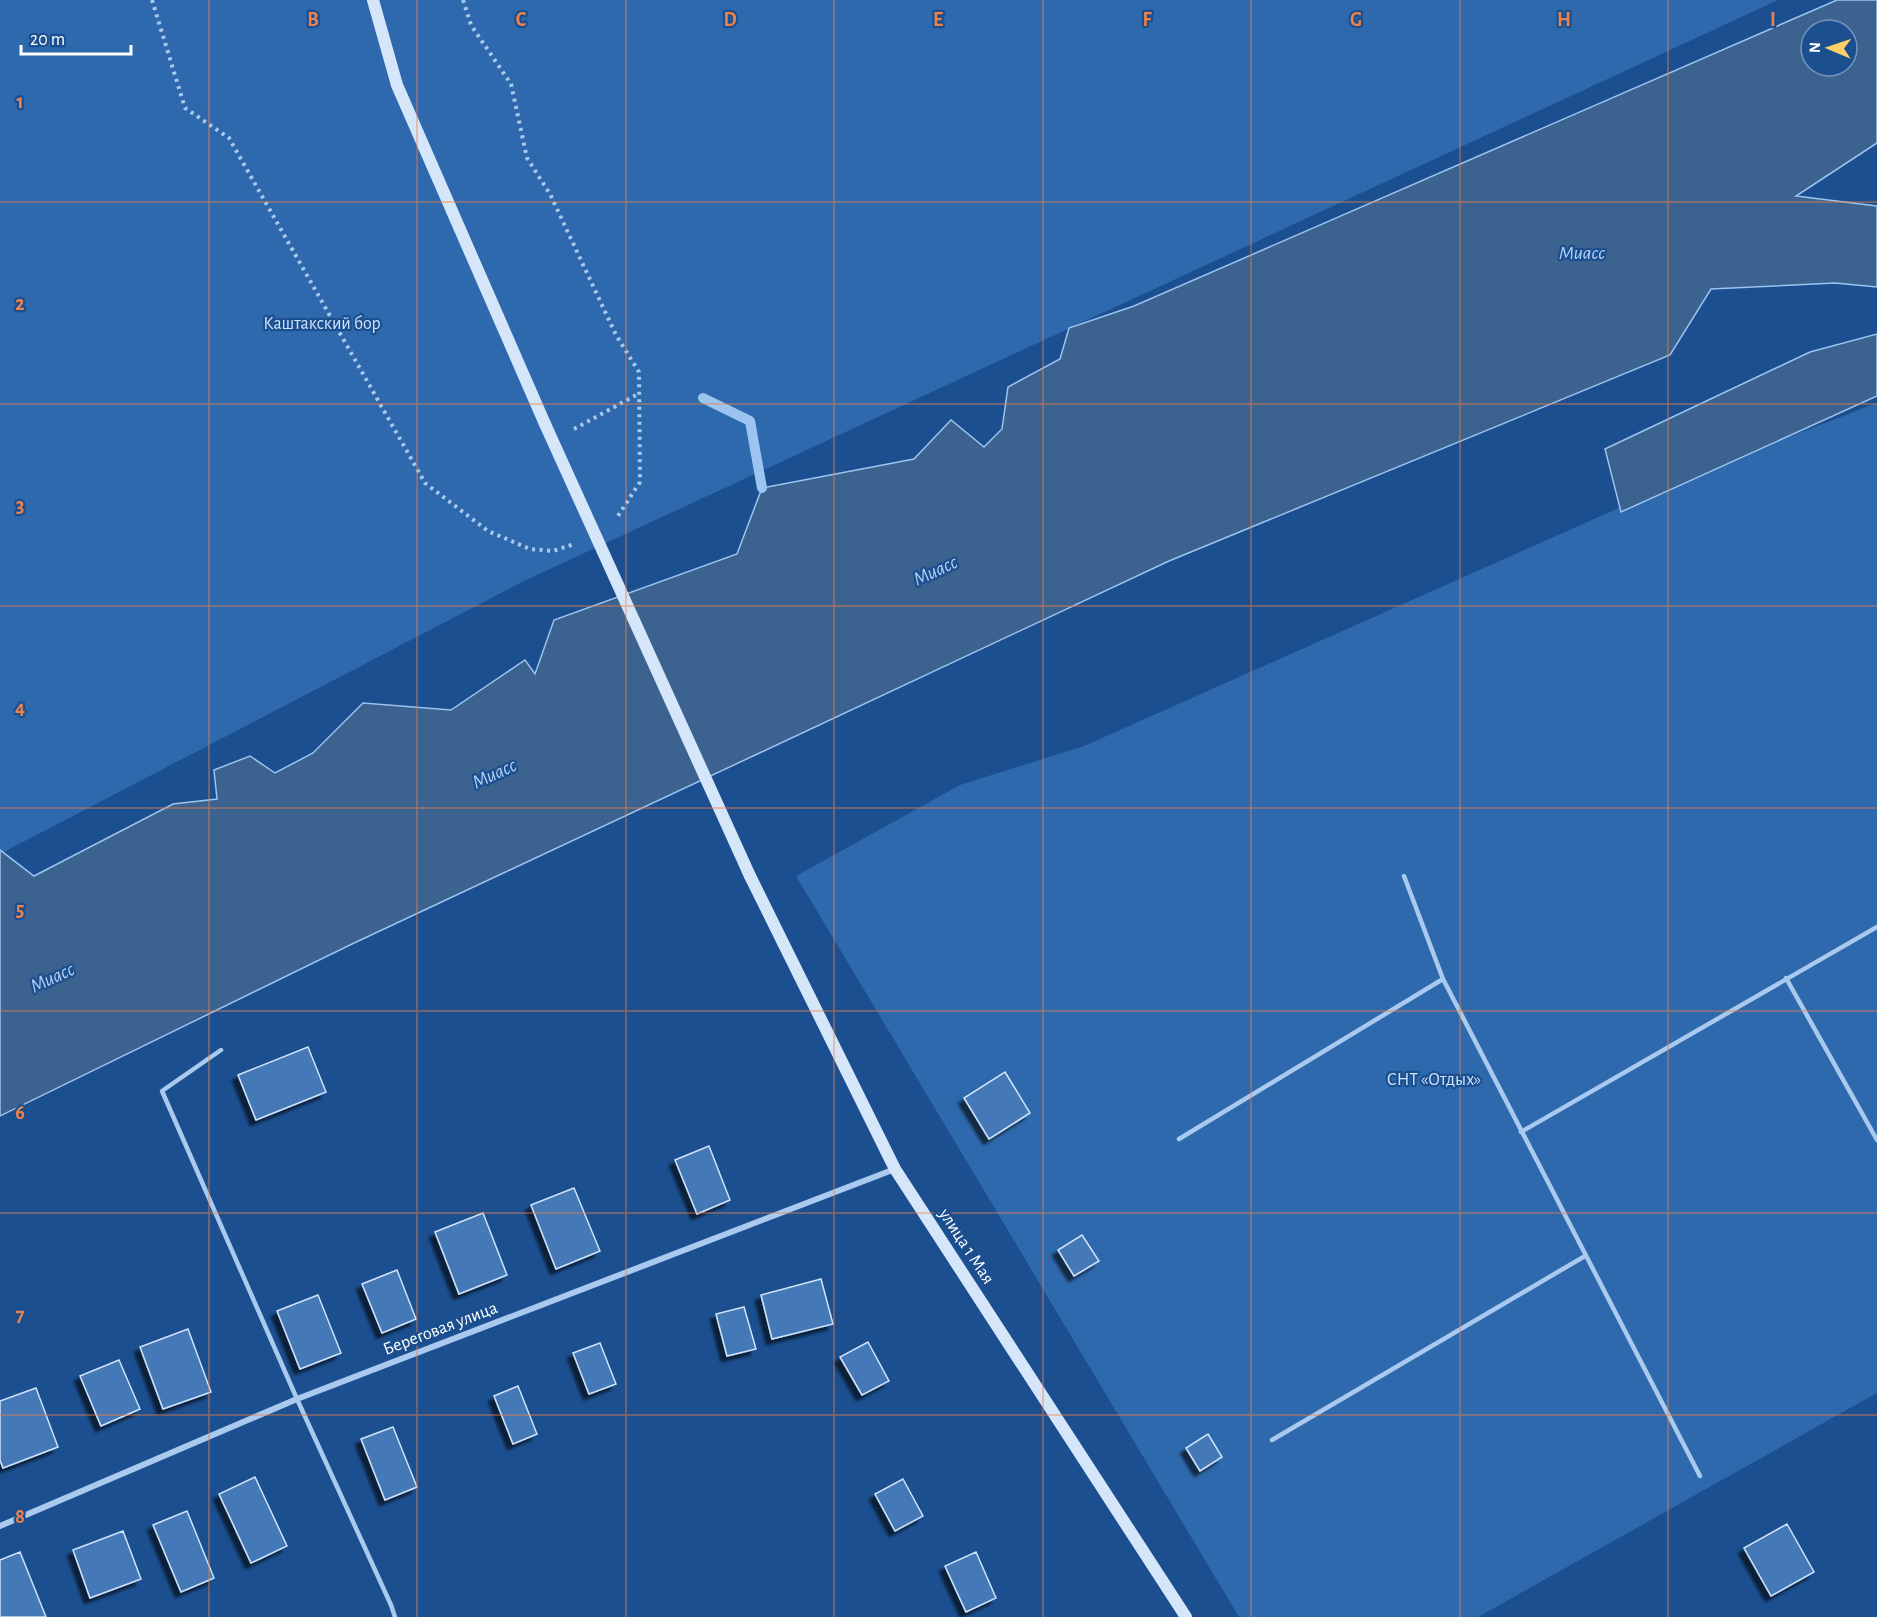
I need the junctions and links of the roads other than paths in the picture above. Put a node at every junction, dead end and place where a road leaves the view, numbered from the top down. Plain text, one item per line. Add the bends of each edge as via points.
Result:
1 (373, 0) edge
2 (1404, 876) dead end
3 (1877, 927) edge
4 (1786, 978) junction
5 (1443, 979) junction
6 (221, 1050) dead end
7 (1521, 1132) junction
8 (1179, 1139) dead end
9 (1877, 1140) edge
10 (895, 1168) junction
11 (1585, 1256) junction
12 (297, 1400) junction
13 (1272, 1440) dead end
14 (1700, 1476) dead end
15 (0, 1527) edge
16 (395, 1617) edge
17 (1185, 1617) edge

1 - 10 main road, улица 1 Мая, bridge via 397,85 552,441 750,876
2 - 5 lane
3 - 4 lane
4 - 7 lane
4 - 9 lane
5 - 7 lane
5 - 8 lane
6 - 12 lane via 162,1091
7 - 11 lane
10 - 12 street, Береговая улица
10 - 17 main road, улица 1 Мая
11 - 13 lane
11 - 14 lane
12 - 15 street, Береговая улица
12 - 16 lane

